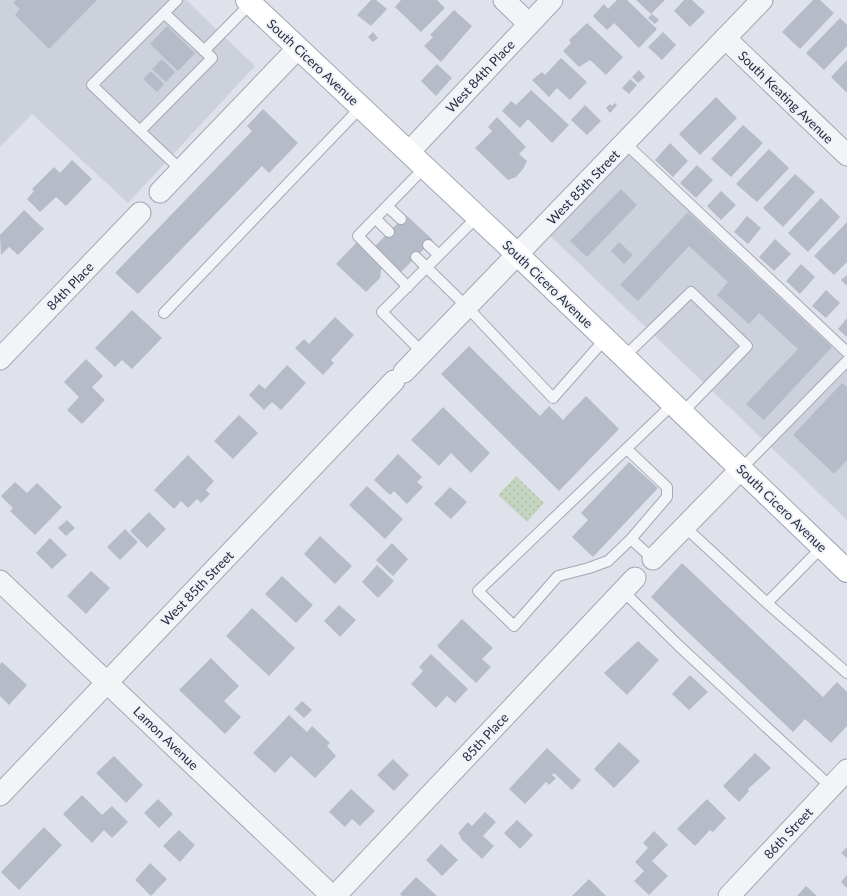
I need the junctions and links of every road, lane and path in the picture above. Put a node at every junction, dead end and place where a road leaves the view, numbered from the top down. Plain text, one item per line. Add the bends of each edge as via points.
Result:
1 (177, 0) edge
2 (504, 0) edge
3 (552, 0) edge
4 (762, 0) edge
5 (249, 2) edge
6 (164, 13) junction
7 (529, 24) junction
8 (725, 38) junction
9 (298, 48) junction
10 (204, 51) junction
11 (361, 106) junction
12 (140, 131) junction
13 (625, 143) junction
14 (409, 152) junction
15 (847, 155) edge
16 (426, 168) junction
17 (181, 170) junction
18 (160, 192) dead end
19 (387, 206) junction
20 (140, 213) dead end
21 (477, 217) junction
22 (375, 218) junction
23 (401, 219) dead end
24 (389, 232) dead end
25 (428, 245) dead end
26 (439, 255) junction
27 (518, 255) junction
28 (416, 257) dead end
29 (427, 267) junction
30 (408, 287) junction
31 (467, 307) junction
32 (164, 313) dead end
33 (605, 339) junction
34 (847, 352) edge
35 (423, 353) junction
36 (624, 358) junction
37 (0, 359) edge
38 (847, 361) edge
39 (678, 409) junction
40 (627, 449) junction
41 (741, 469) junction
42 (685, 527) junction
43 (631, 539) junction
44 (822, 547) junction
45 (653, 559) joint
46 (847, 571) edge
47 (0, 580) edge
48 (629, 584) joint
49 (767, 603) junction
50 (847, 673) edge
51 (107, 682) junction
52 (847, 770) edge
53 (831, 787) junction
54 (0, 794) edge
55 (323, 893) edge
56 (729, 896) edge

1 - 6 lane
2 - 7 street
3 - 7 street, West 84th Place
4 - 8 street, West 85th Street
5 - 9 main road, South Cicero Avenue
5 - 10 lane
6 - 10 lane
6 - 12 lane via 92,85
7 - 14 street, West 84th Place
8 - 13 street, West 85th Street
8 - 15 street, South Keating Avenue
9 - 11 main road, South Cicero Avenue
9 - 17 street
10 - 12 lane via 212,58
11 - 14 main road, South Cicero Avenue
11 - 32 lane
12 - 17 lane
13 - 27 street, West 85th Street
13 - 34 lane
14 - 16 main road, South Cicero Avenue
16 - 19 lane
16 - 21 main road, South Cicero Avenue
17 - 18 street
19 - 22 lane
19 - 23 lane
20 - 37 street, 84th Place
21 - 26 lane
21 - 27 main road, South Cicero Avenue
22 - 24 lane
22 - 30 lane via 358,236
25 - 26 lane
26 - 29 lane
27 - 31 street, West 85th Street
27 - 33 main road, South Cicero Avenue
28 - 29 lane
29 - 30 lane
29 - 31 lane
30 - 35 lane via 382,312
31 - 33 lane via 553,398
31 - 35 street, West 85th Street
33 - 36 main road, South Cicero Avenue
35 - 51 street, West 85th Street
36 - 39 main road, South Cicero Avenue
36 - 39 lane via 691,292 747,346
38 - 41 lane
39 - 40 lane
39 - 41 main road, South Cicero Avenue
40 - 43 lane via 667,487 667,497
40 - 43 lane via 478,591 514,626 558,576 608,561
41 - 42 street
41 - 44 main road, South Cicero Avenue
42 - 45 street
42 - 49 lane
43 - 45 lane
44 - 46 main road, South Cicero Avenue
44 - 49 lane
47 - 51 street, Lamon Avenue
48 - 53 lane
48 - 55 street, 85th Place
49 - 50 lane
51 - 54 street, West 85th Street
51 - 55 street, Lamon Avenue
52 - 53 street, 86th Street
53 - 56 street, 86th Street

